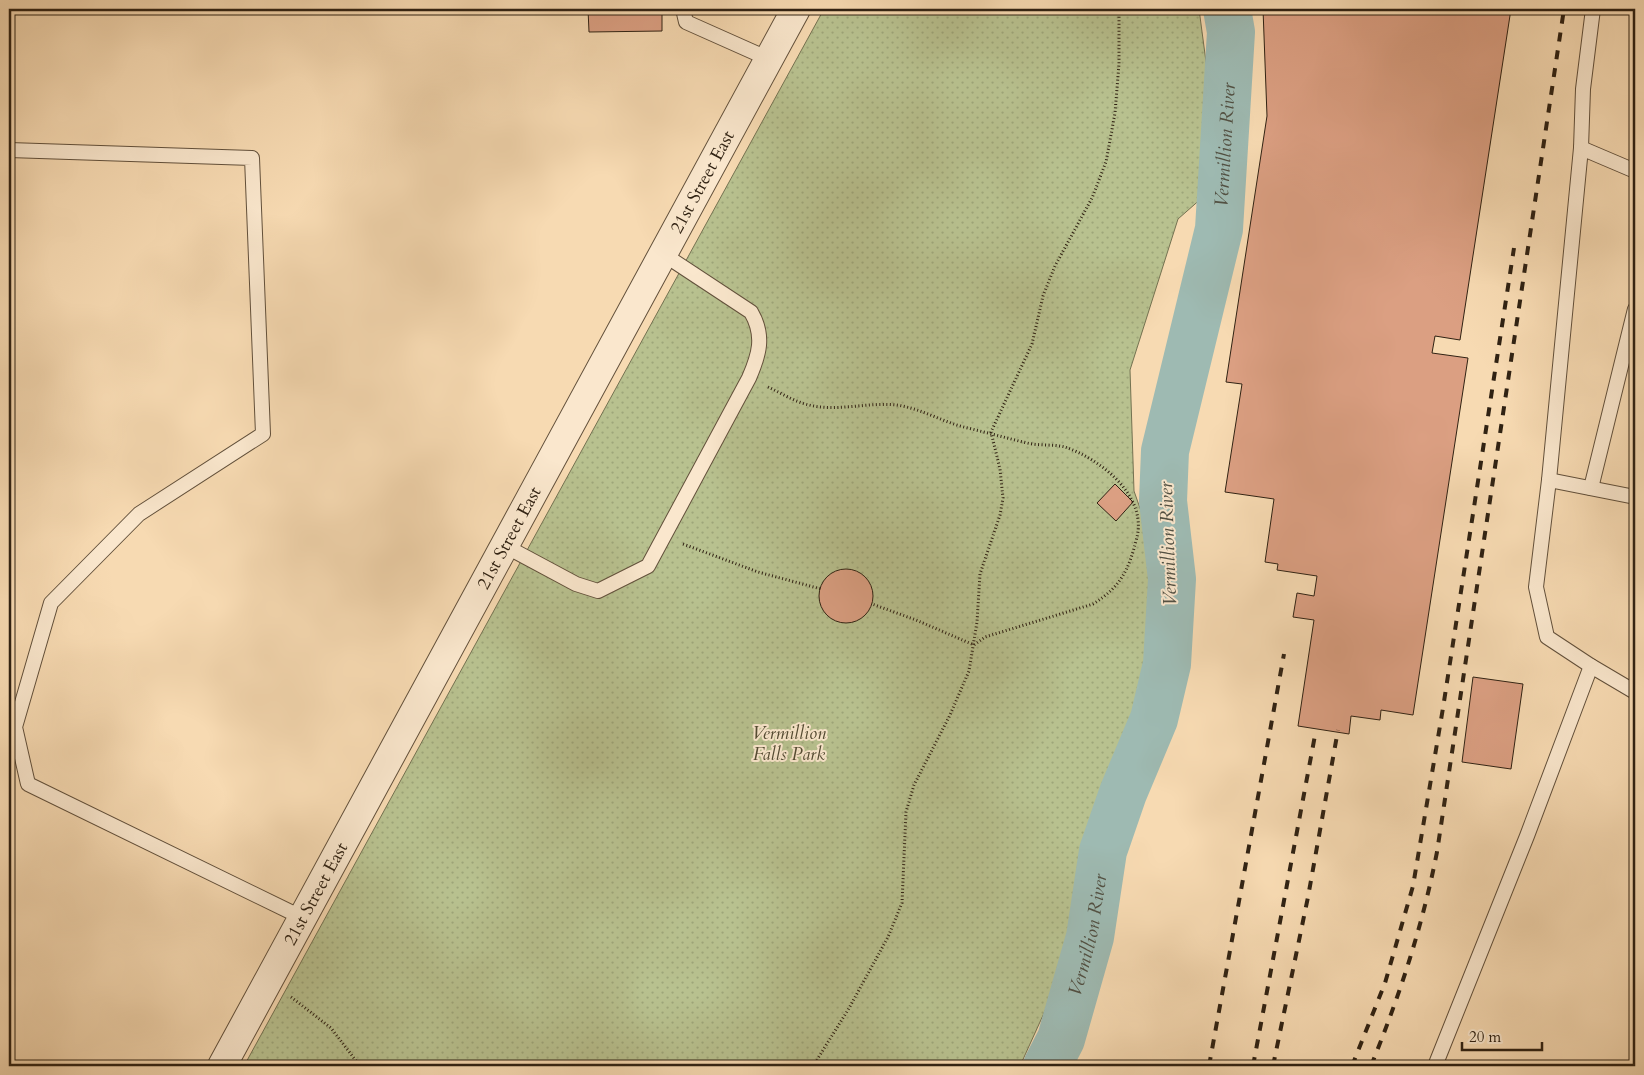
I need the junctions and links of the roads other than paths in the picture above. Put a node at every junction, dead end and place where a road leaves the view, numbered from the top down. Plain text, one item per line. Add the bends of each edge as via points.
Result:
1 (683, 9) edge
2 (796, 9) edge
3 (1592, 9) edge
4 (769, 59) junction
5 (1581, 148) junction
6 (9, 150) edge
7 (1635, 172) edge
8 (663, 254) junction
9 (1635, 310) edge
10 (1549, 480) junction
11 (1591, 488) junction
12 (1635, 497) edge
13 (505, 546) junction
14 (1591, 666) junction
15 (1635, 692) edge
16 (303, 918) junction
17 (222, 1066) edge
18 (1435, 1066) edge

1 - 4 lane via 686,22
2 - 4 street, 21st Street East
3 - 5 lane via 1583,89
4 - 8 street, 21st Street East
5 - 7 lane
5 - 10 lane
6 - 16 lane via 252,158 263,434 139,514 51,603 15,727 28,784
8 - 13 street, 21st Street East
8 - 13 lane via 751,312 759,325 760,341 749,378 665,535 648,566 598,591 576,584
9 - 11 lane
10 - 11 lane
10 - 14 lane via 1536,586 1547,637
11 - 12 lane
13 - 16 street, 21st Street East
14 - 15 lane
14 - 18 lane via 1524,845
16 - 17 street, 21st Street East

